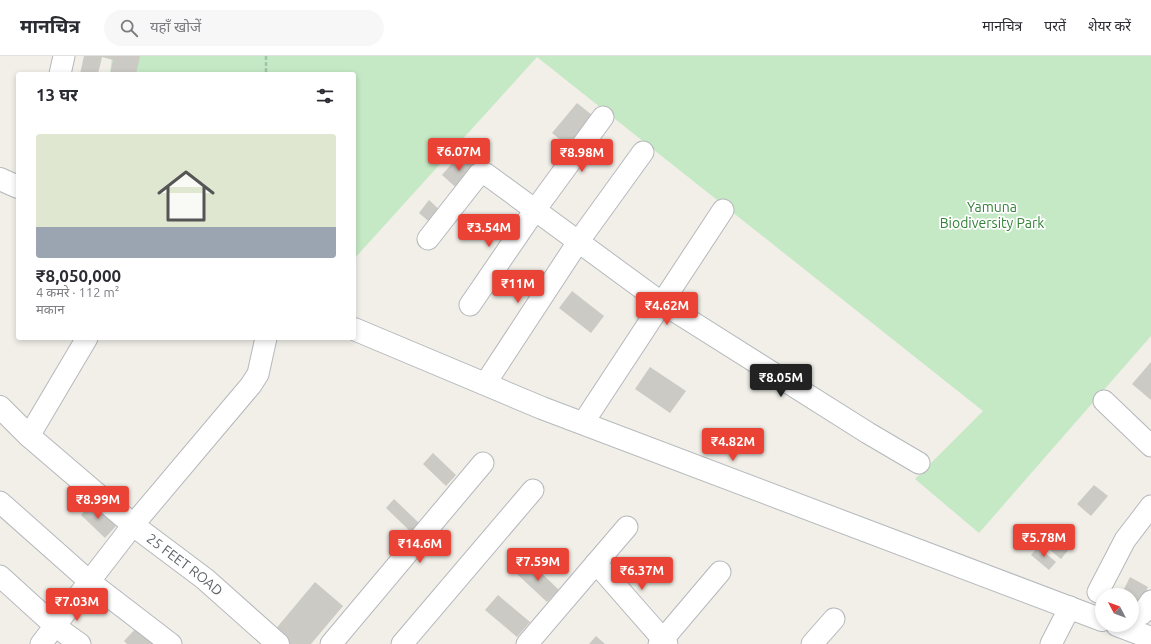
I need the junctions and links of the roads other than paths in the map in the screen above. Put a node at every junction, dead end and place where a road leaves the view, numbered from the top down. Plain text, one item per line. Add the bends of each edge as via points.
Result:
1 (64, 56) edge
2 (60, 72) edge
3 (603, 117) dead end
4 (643, 152) dead end
5 (0, 179) edge
6 (16, 185) edge
7 (534, 210) junction
8 (723, 210) dead end
9 (428, 239) dead end
10 (578, 242) junction
11 (662, 303) junction
12 (470, 305) dead end
13 (356, 330) edge
14 (86, 340) edge
15 (265, 343) edge
16 (485, 384) junction
17 (1104, 400) dead end
18 (0, 407) edge
19 (584, 423) junction
20 (29, 436) junction
21 (1151, 446) edge
22 (483, 463) dead end
23 (919, 463) dead end
24 (533, 490) dead end
25 (0, 502) edge
26 (1151, 506) edge
27 (133, 525) junction
28 (627, 528) dead end
29 (596, 563) junction
30 (720, 572) dead end
31 (0, 576) edge
32 (89, 581) junction
33 (1100, 588) edge
34 (1070, 607) junction
35 (1095, 617) edge
36 (834, 619) dead end
37 (54, 626) junction
38 (1135, 632) edge
39 (1151, 638) edge
40 (663, 643) edge
41 (40, 644) edge
42 (80, 644) edge
43 (171, 644) edge
44 (278, 644) edge
45 (331, 644) edge
46 (402, 644) edge
47 (527, 644) edge
48 (812, 644) edge
49 (1051, 644) edge

1 - 2 street
3 - 7 street
4 - 10 street
5 - 6 street
7 - 9 street via 482,173
7 - 10 street
7 - 12 street
8 - 11 street
10 - 11 street
10 - 16 street
11 - 19 street
11 - 23 street
13 - 16 street
14 - 20 street
15 - 27 street via 258,374 251,385
16 - 19 street
17 - 21 street
18 - 20 street, 25 FEET ROAD
19 - 34 street
20 - 27 street, 25 FEET ROAD
22 - 45 street
24 - 46 street
25 - 32 street
26 - 33 street via 1125,540
27 - 32 street
27 - 44 street, 25 FEET ROAD via 205,579
28 - 29 street
29 - 40 street
29 - 47 street
30 - 40 street
31 - 37 street
32 - 37 street
32 - 43 street
34 - 35 street
34 - 49 street
36 - 48 street
37 - 41 street
37 - 42 street
38 - 39 street

